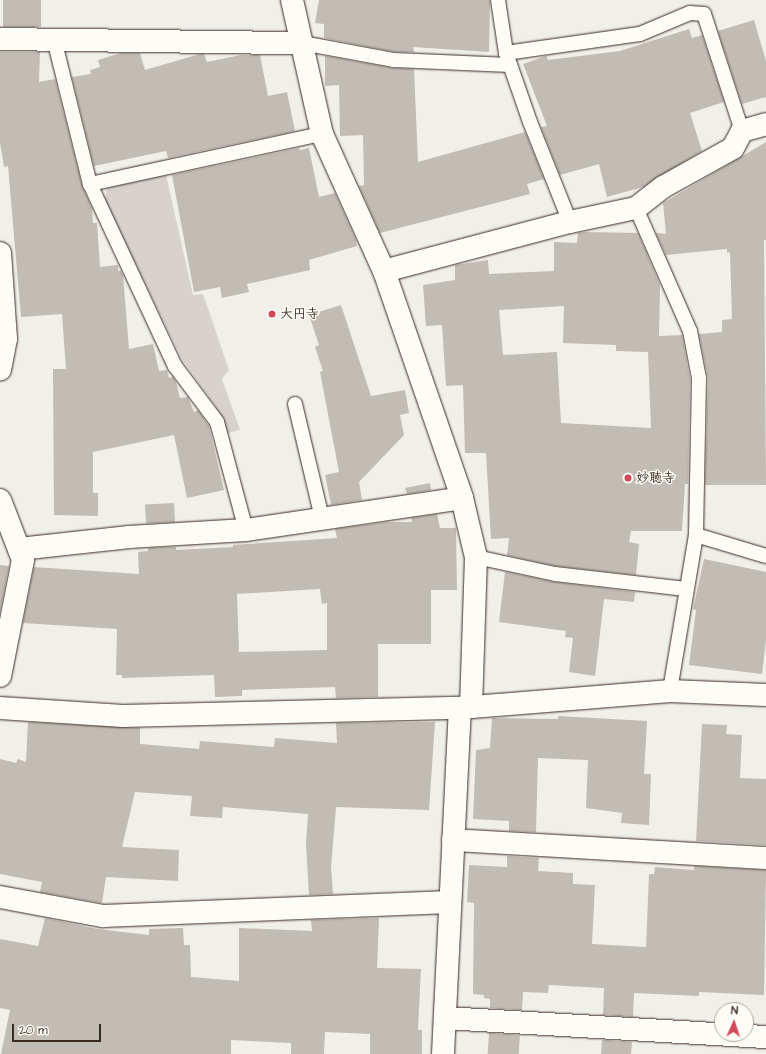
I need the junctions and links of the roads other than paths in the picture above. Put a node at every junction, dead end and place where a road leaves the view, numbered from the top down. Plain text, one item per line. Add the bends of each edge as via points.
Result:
1 (292, 0) edge
2 (498, 0) edge
3 (0, 39) edge
4 (54, 39) junction
5 (302, 43) junction
6 (508, 59) junction
7 (766, 124) edge
8 (742, 131) junction
9 (322, 134) junction
10 (90, 184) junction
11 (636, 208) junction
12 (570, 222) junction
13 (1, 266) edge
14 (384, 271) junction
15 (0, 369) edge
16 (295, 404) dead end
17 (462, 498) junction
18 (0, 500) edge
19 (322, 518) junction
20 (246, 530) junction
21 (696, 535) junction
22 (19, 549) junction
23 (766, 556) edge
24 (476, 557) junction
25 (686, 589) junction
26 (0, 676) edge
27 (670, 691) junction
28 (766, 695) edge
29 (466, 707) junction
30 (0, 708) edge
31 (454, 840) junction
32 (766, 858) edge
33 (0, 897) edge
34 (450, 902) junction
35 (444, 1018) junction
36 (766, 1037) edge
37 (443, 1054) edge

1 - 5 street
2 - 6 lane
3 - 4 street
4 - 5 street
4 - 10 lane
5 - 6 lane via 394,60
5 - 9 street
6 - 8 lane via 640,34 690,13 704,14
6 - 12 lane
7 - 8 street
8 - 11 street via 734,148 662,187
9 - 10 lane
9 - 14 street
10 - 20 lane via 176,366 217,422
11 - 12 street
11 - 21 lane via 690,331 699,378
12 - 14 street
13 - 15 street via 6,339
14 - 17 street
16 - 19 lane
17 - 19 street
17 - 24 street
18 - 22 street
19 - 20 street
20 - 22 street via 129,537
21 - 23 lane
21 - 25 lane
22 - 26 street via 24,560
24 - 25 lane via 555,574
24 - 29 street
25 - 27 lane
27 - 28 street
27 - 29 street
29 - 30 street via 123,716
29 - 31 street
31 - 32 street
31 - 34 street
33 - 34 street via 103,916
34 - 35 street
35 - 36 street
35 - 37 street

